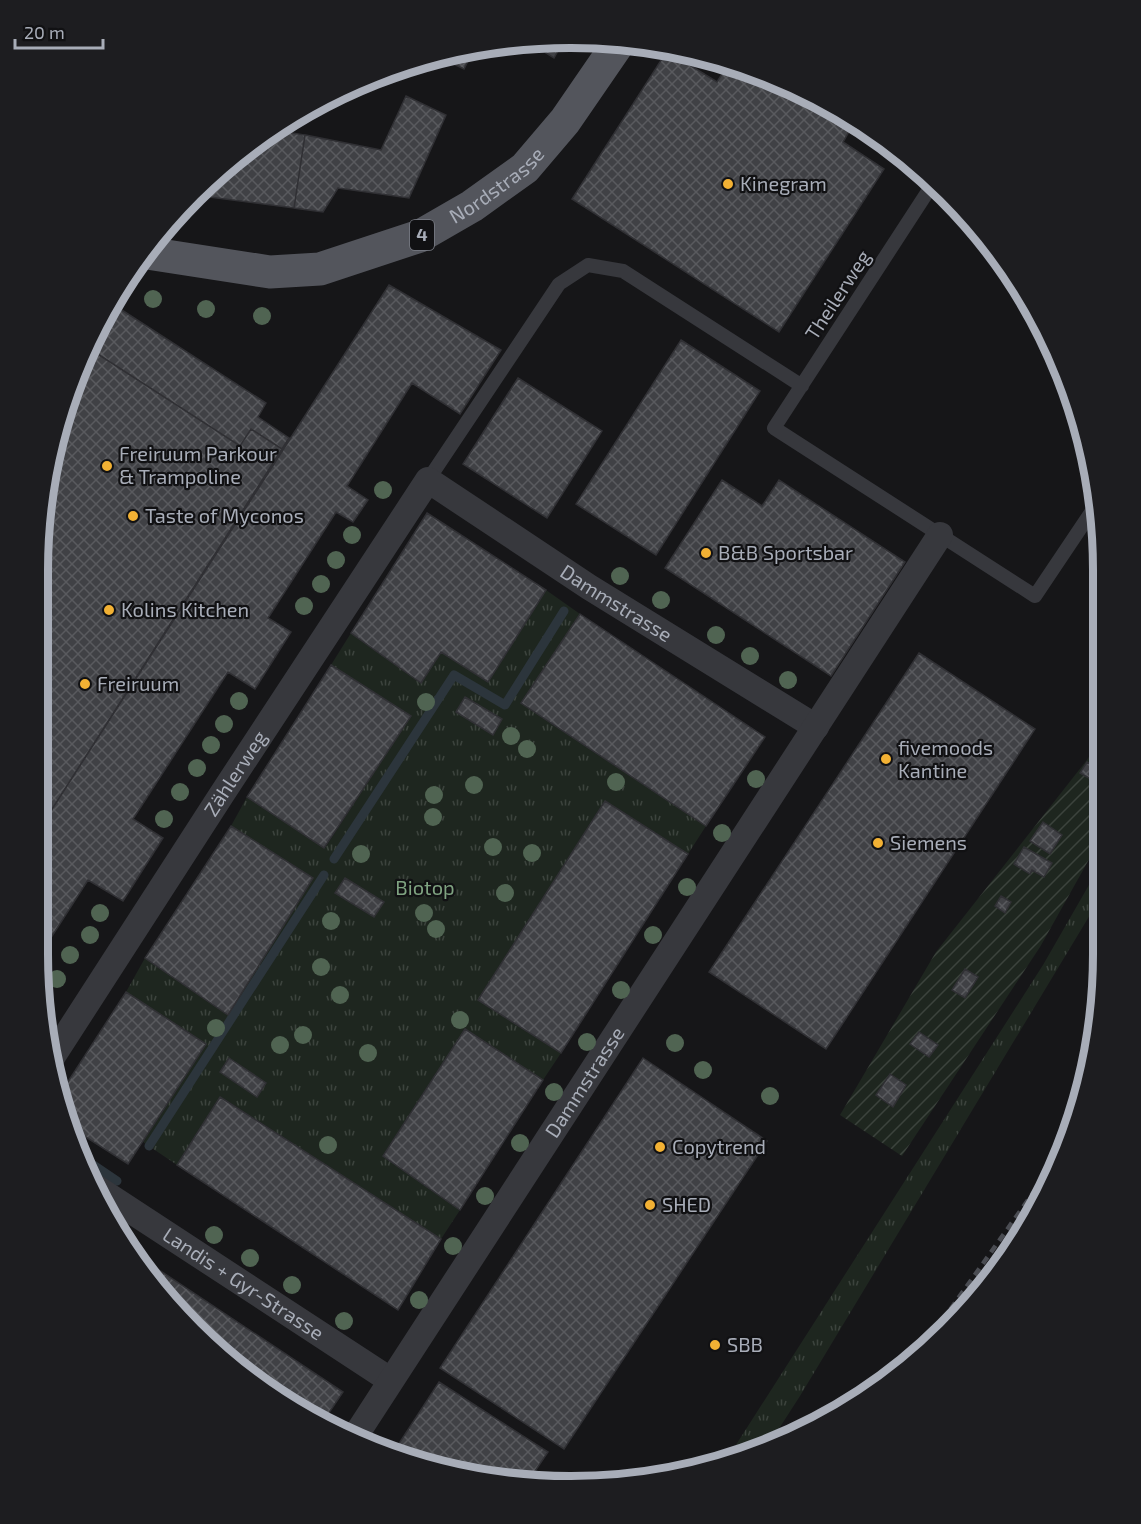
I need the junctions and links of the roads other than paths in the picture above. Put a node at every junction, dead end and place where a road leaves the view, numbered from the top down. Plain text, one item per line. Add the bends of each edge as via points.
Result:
1 (614, 50) edge
2 (929, 190) edge
3 (154, 254) edge
4 (802, 386) junction
5 (425, 484) junction
6 (1090, 514) edge
7 (940, 535) junction
8 (816, 727) junction
9 (57, 1050) edge
10 (107, 1195) edge
11 (390, 1380) junction
12 (359, 1431) edge

1 - 3 main road, Nordstrasse / 4 via 565,121 525,168 420,237 320,269 270,272
2 - 4 lane, Theilerweg
4 - 5 lane via 623,270 588,265 559,284
4 - 7 lane, Theilerweg via 774,428
5 - 8 street, Dammstrasse
5 - 9 street, Zählerweg
6 - 7 lane via 1035,596
7 - 8 street, Dammstrasse
8 - 11 street, Dammstrasse
10 - 11 street, Landis + Gyr-Strasse
11 - 12 street, Dammstrasse

